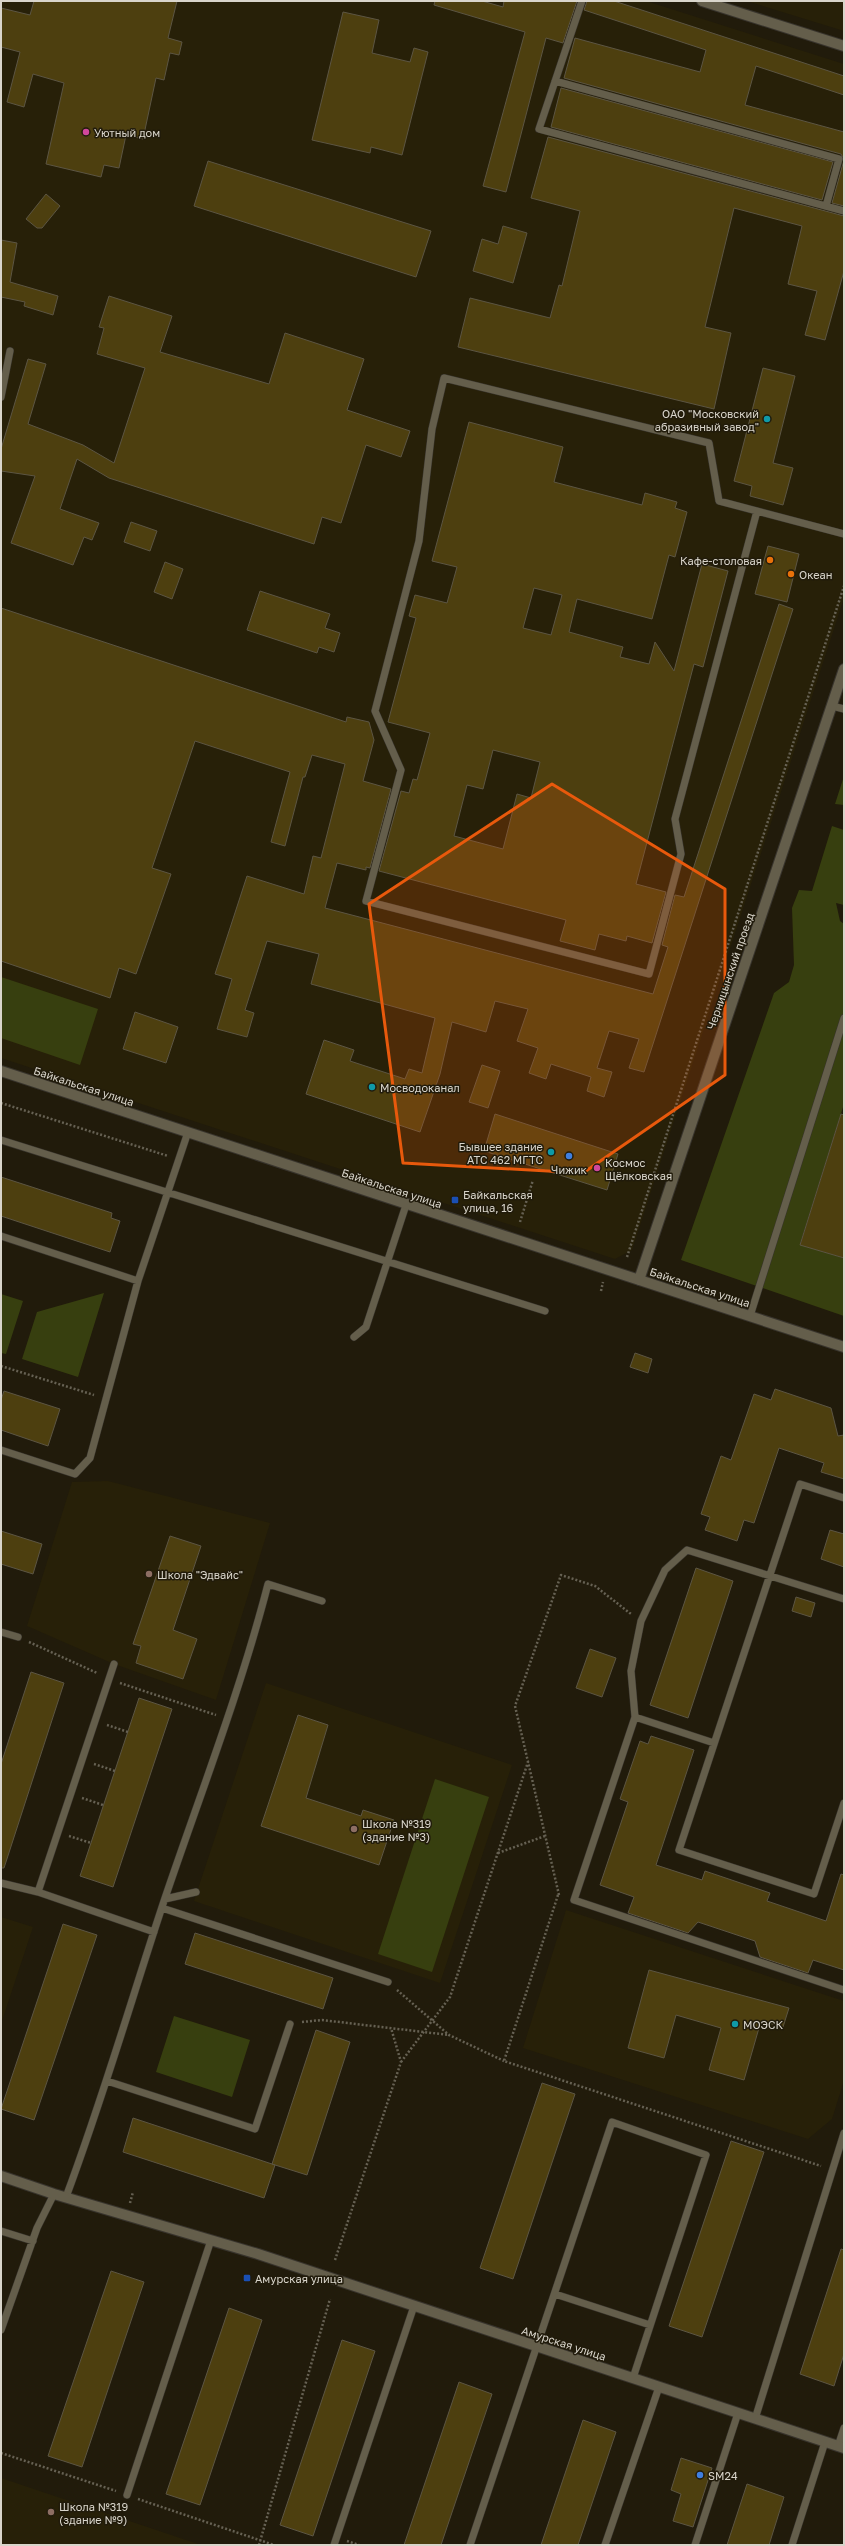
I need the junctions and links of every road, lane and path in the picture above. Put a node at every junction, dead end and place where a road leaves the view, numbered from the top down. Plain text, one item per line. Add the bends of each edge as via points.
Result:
1 (582, 1) edge
2 (702, 1) edge
3 (844, 46) edge
4 (555, 80) junction
5 (826, 206) junction
6 (844, 211) edge
7 (10, 351) dead end
8 (1, 397) edge
9 (757, 511) junction
10 (844, 534) edge
11 (844, 586) edge
12 (844, 669) edge
13 (832, 706) junction
14 (844, 709) edge
15 (844, 1018) edge
16 (1, 1071) edge
17 (1, 1103) edge
18 (188, 1132) junction
19 (1, 1140) edge
20 (179, 1159) junction
21 (533, 1180) dead end
22 (168, 1193) junction
23 (406, 1205) junction
24 (520, 1222) dead end
25 (1, 1236) edge
26 (627, 1257) dead end
27 (388, 1262) junction
28 (638, 1280) junction
29 (138, 1281) junction
30 (545, 1311) dead end
31 (750, 1316) junction
32 (354, 1337) dead end
33 (844, 1347) edge
34 (1, 1366) edge
35 (108, 1399) junction
36 (1, 1450) edge
37 (844, 1498) edge
38 (769, 1576) junction
39 (844, 1600) edge
40 (322, 1601) dead end
41 (640, 1621) junction
42 (1, 1632) edge
43 (18, 1637) dead end
44 (114, 1664) dead end
45 (635, 1717) junction
46 (95, 1721) junction
47 (128, 1732) dead end
48 (714, 1743) junction
49 (82, 1760) junction
50 (529, 1760) junction
51 (115, 1771) dead end
52 (71, 1794) junction
53 (844, 1803) edge
54 (103, 1805) dead end
55 (58, 1832) junction
56 (545, 1836) junction
57 (91, 1843) dead end
58 (498, 1854) junction
59 (1, 1883) edge
60 (38, 1892) junction
61 (196, 1892) dead end
62 (558, 1895) junction
63 (165, 1899) junction
64 (574, 1900) junction
65 (162, 1908) junction
66 (154, 1932) junction
67 (388, 1982) joint
68 (844, 1990) edge
69 (433, 2020) junction
70 (290, 2024) joint
71 (391, 2028) junction
72 (424, 2032) junction
73 (450, 2035) junction
74 (504, 2061) junction
75 (401, 2062) junction
76 (107, 2081) junction
77 (844, 2133) edge
78 (833, 2170) junction
79 (1, 2176) edge
80 (54, 2194) junction
81 (66, 2197) junction
82 (1, 2231) edge
83 (211, 2240) junction
84 (33, 2241) junction
85 (335, 2260) dead end
86 (555, 2294) junction
87 (330, 2299) dead end
88 (414, 2306) junction
89 (2, 2322) edge
90 (650, 2325) junction
91 (1, 2330) edge
92 (538, 2347) junction
93 (633, 2378) junction
94 (659, 2387) junction
95 (738, 2413) junction
96 (755, 2419) junction
97 (844, 2428) edge
98 (825, 2442) junction
99 (841, 2447) edge
100 (127, 2495) dead end
101 (259, 2545) edge
102 (334, 2545) edge
103 (343, 2545) edge
104 (359, 2545) edge
105 (470, 2545) edge
106 (605, 2545) edge
107 (695, 2545) edge
108 (792, 2545) edge

1 - 4 lane
2 - 3 street
4 - 5 lane via 838,159
4 - 5 lane via 539,129
5 - 6 lane
7 - 8 lane
9 - 9 lane via 719,501 710,443 444,378 432,429 419,541 375,711 401,770 366,901 648,974 681,854 675,819
9 - 10 lane
11 - 26 path
12 - 13 street, Черницынский проезд
13 - 14 lane
13 - 28 street, Черницынский проезд
15 - 31 lane
16 - 18 street, Байкальская улица
17 - 20 path
18 - 20 lane
18 - 23 street, Байкальская улица
19 - 22 lane
20 - 22 lane
21 - 24 path
22 - 27 lane
22 - 29 lane
23 - 27 lane
23 - 28 street, Байкальская улица
25 - 29 lane
27 - 30 lane
27 - 32 lane via 366,1327
28 - 31 street, Байкальская улица
29 - 35 lane
31 - 33 street, Байкальская улица
34 - 35 path
35 - 36 lane via 90,1458 75,1474
37 - 38 lane via 800,1484
38 - 39 lane
38 - 41 lane via 687,1550 665,1570
38 - 48 lane
40 - 63 lane via 268,1584 256,1633
41 - 45 lane via 631,1671
41 - 50 path via 595,1586 561,1575 515,1706
42 - 43 lane
44 - 46 lane
45 - 48 lane
45 - 64 lane
46 - 47 path
46 - 49 lane
48 - 53 lane via 679,1850 814,1894
49 - 51 path
49 - 52 lane
50 - 56 path
50 - 58 path
52 - 54 path
52 - 55 lane
55 - 57 path
55 - 60 lane
56 - 58 path
56 - 62 path
58 - 69 path via 450,1997
59 - 60 lane
60 - 66 lane
61 - 63 lane
62 - 64 path
62 - 74 path
63 - 65 lane
64 - 68 lane
65 - 66 lane
65 - 67 lane
66 - 76 lane
67 - 69 path
69 - 72 path
69 - 73 path
70 - 71 path via 322,2020
70 - 76 lane via 255,2129
71 - 72 path
71 - 75 path
72 - 73 path
72 - 75 path
73 - 74 path
74 - 78 path
75 - 85 path
76 - 81 lane
77 - 78 lane
78 - 96 lane
79 - 80 street, Амурская улица
80 - 81 street, Амурская улица
80 - 84 lane
81 - 83 street, Амурская улица
82 - 84 lane
83 - 88 street, Амурская улица
83 - 100 lane
84 - 89 lane
86 - 90 lane
86 - 90 lane via 612,2122 706,2155
86 - 92 lane
87 - 101 path
88 - 92 street, Амурская улица
88 - 102 lane
89 - 91 lane
90 - 93 lane
92 - 93 street, Амурская улица
92 - 105 lane
93 - 94 street, Амурская улица
94 - 95 street, Амурская улица
94 - 106 lane
95 - 96 street, Амурская улица
95 - 107 lane
96 - 98 street, Амурская улица
97 - 99 lane
98 - 99 street, Амурская улица
98 - 108 lane
103 - 104 path via 346,2541

